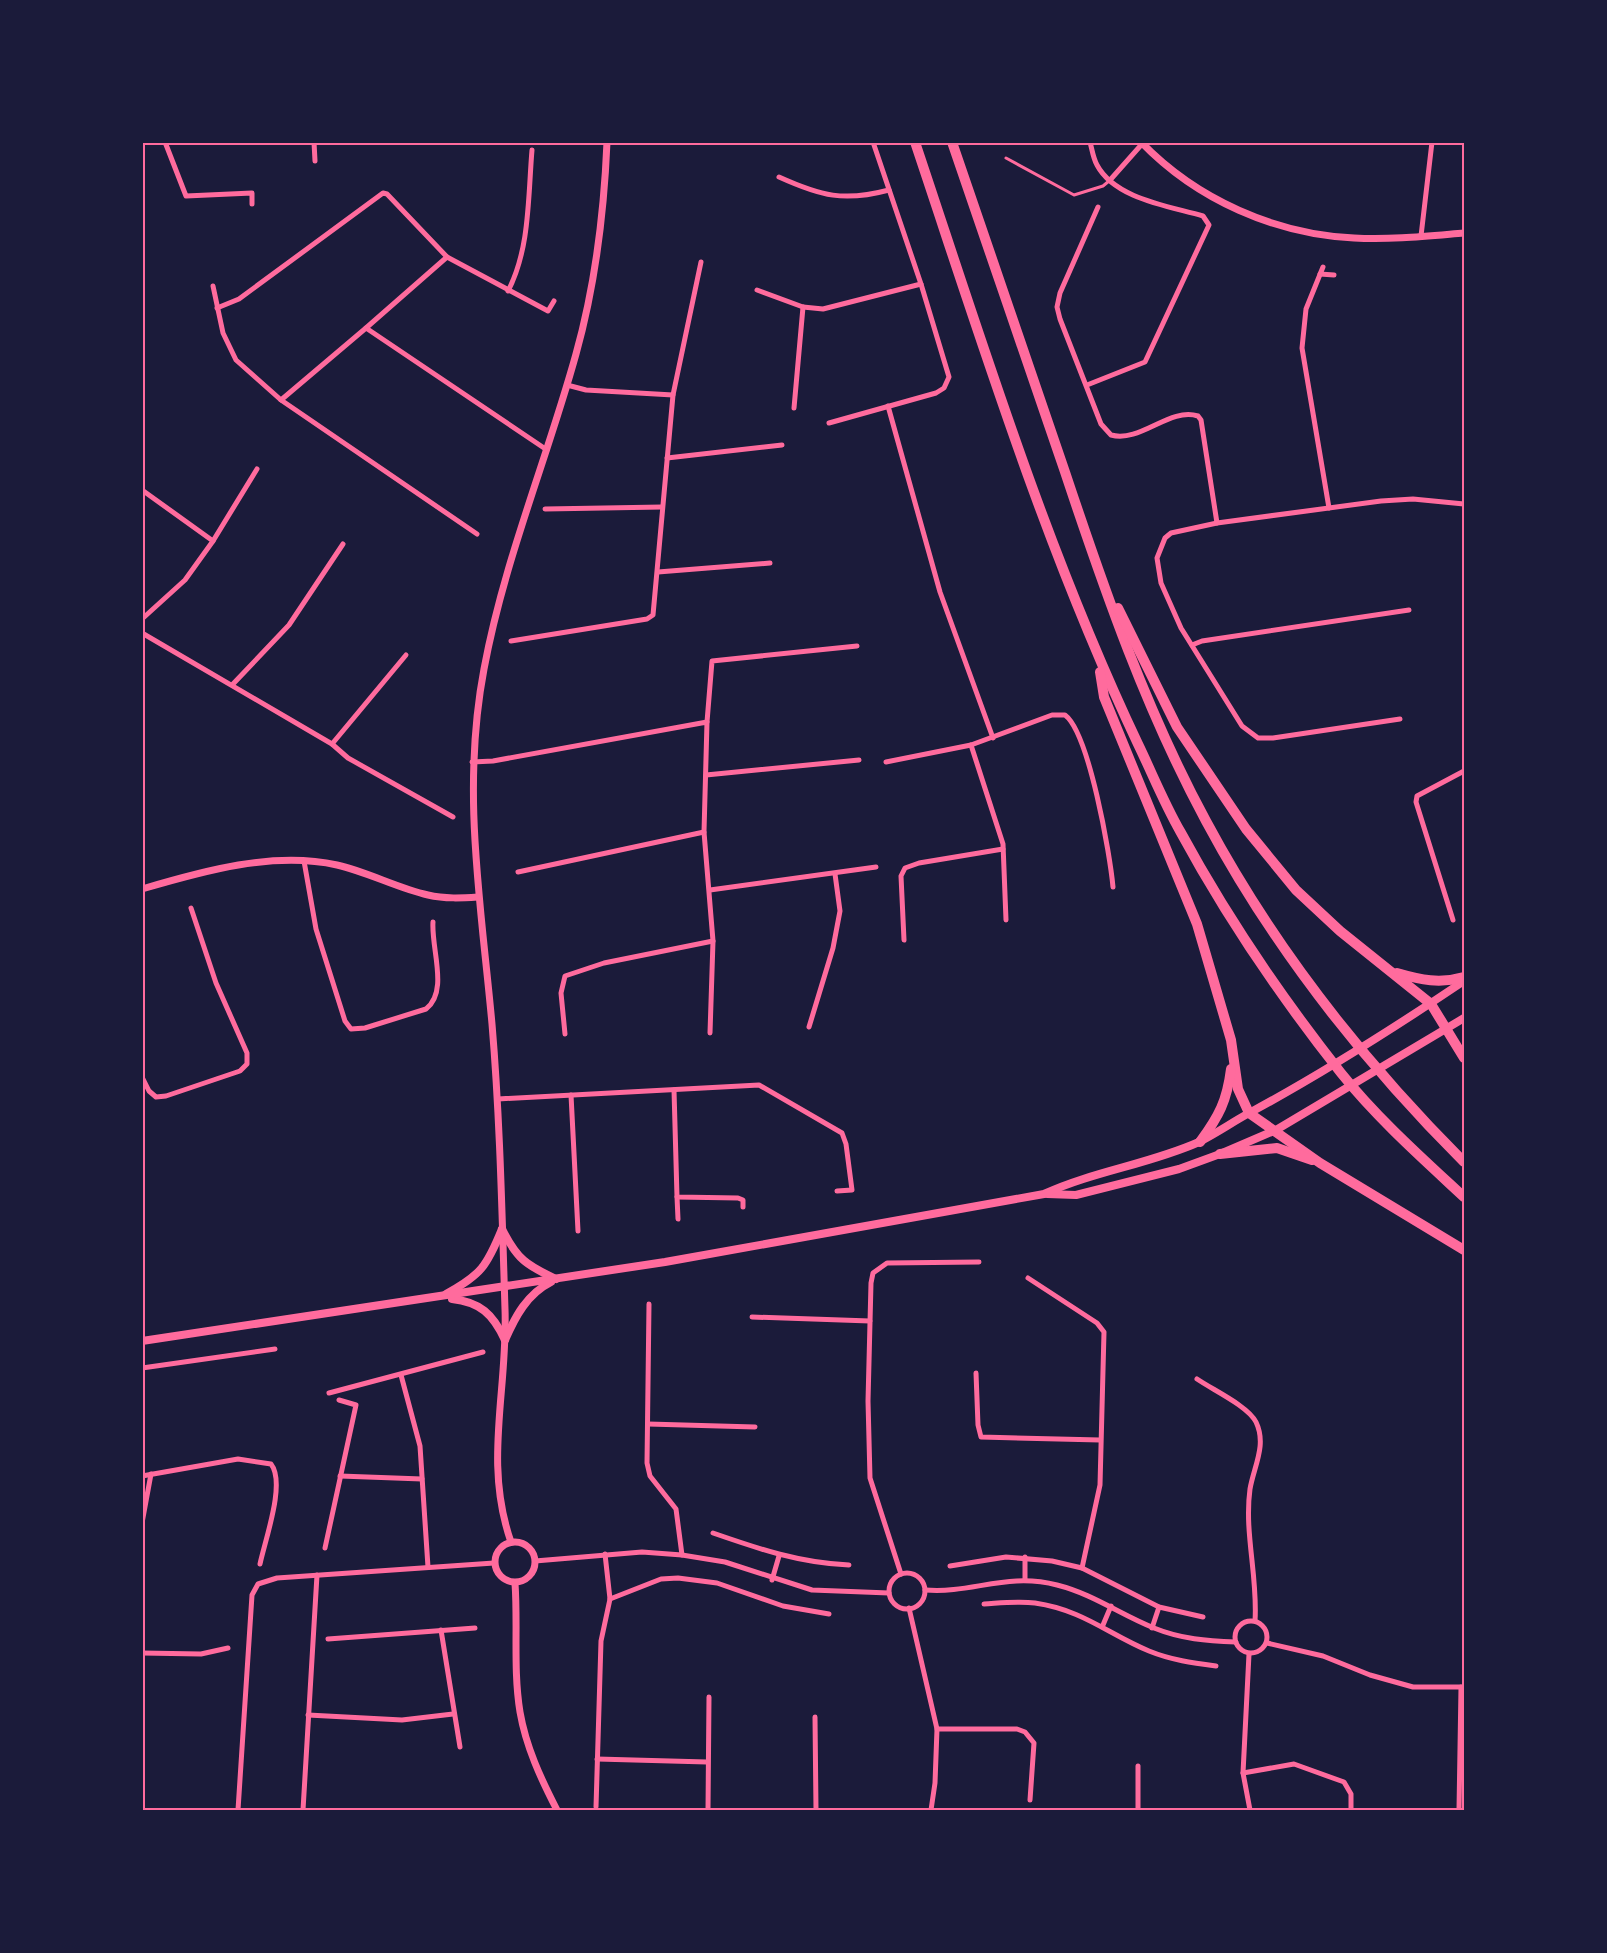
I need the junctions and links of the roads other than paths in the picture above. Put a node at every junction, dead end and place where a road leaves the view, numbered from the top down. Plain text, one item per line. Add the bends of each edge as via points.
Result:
1 (165, 142) edge
2 (314, 142) edge
3 (607, 142) edge
4 (873, 142) edge
5 (915, 142) edge
6 (952, 142) edge
7 (1090, 142) edge
8 (1432, 142) edge
9 (1142, 143) edge
10 (532, 150) dead end
11 (1006, 158) dead end
12 (315, 161) dead end
13 (779, 177) dead end
14 (1111, 179) junction
15 (889, 190) junction
16 (252, 204) dead end
17 (1098, 207) dead end
18 (1464, 233) edge
19 (1421, 236) junction
20 (447, 257) junction
21 (701, 261) dead end
22 (1323, 267) dead end
23 (1320, 274) junction
24 (1334, 275) dead end
25 (921, 284) junction
26 (213, 286) dead end
27 (757, 290) dead end
28 (508, 291) junction
29 (554, 301) dead end
30 (804, 307) junction
31 (217, 308) junction
32 (366, 328) junction
33 (567, 385) junction
34 (1087, 385) junction
35 (673, 395) junction
36 (281, 400) junction
37 (888, 406) junction
38 (794, 408) dead end
39 (829, 423) dead end
40 (142, 432) edge
41 (142, 443) edge
42 (782, 445) dead end
43 (547, 450) junction
44 (667, 458) junction
45 (257, 469) dead end
46 (142, 490) edge
47 (1464, 504) edge
48 (662, 507) junction
49 (1329, 508) junction
50 (545, 509) dead end
51 (1217, 523) junction
52 (477, 534) dead end
53 (213, 541) junction
54 (343, 544) dead end
55 (1094, 559) junction
56 (770, 563) dead end
57 (658, 572) junction
58 (1409, 610) dead end
59 (142, 619) edge
60 (142, 633) edge
61 (511, 641) dead end
62 (1192, 645) junction
63 (857, 646) dead end
64 (406, 655) dead end
65 (1098, 660) junction
66 (233, 684) junction
67 (1400, 719) dead end
68 (707, 722) junction
69 (993, 738) junction
70 (332, 744) junction
71 (972, 745) junction
72 (859, 760) dead end
73 (472, 762) junction
74 (886, 762) dead end
75 (1464, 771) edge
76 (706, 775) junction
77 (453, 817) dead end
78 (704, 832) junction
79 (1004, 849) junction
80 (304, 861) junction
81 (876, 867) dead end
82 (518, 872) dead end
83 (835, 874) junction
84 (1113, 887) dead end
85 (142, 889) edge
86 (710, 890) junction
87 (478, 897) junction
88 (191, 908) dead end
89 (1006, 920) dead end
90 (1453, 920) dead end
91 (433, 922) dead end
92 (904, 940) dead end
93 (713, 941) junction
94 (1390, 972) junction
95 (1464, 979) edge
96 (1431, 1004) junction
97 (1464, 1018) edge
98 (809, 1027) dead end
99 (1448, 1029) junction
100 (710, 1033) dead end
101 (565, 1034) dead end
102 (1464, 1058) edge
103 (1233, 1060) junction
104 (142, 1077) edge
105 (674, 1090) junction
106 (571, 1095) junction
107 (498, 1099) junction
108 (1249, 1113) junction
109 (1276, 1130) junction
110 (1200, 1142) junction
111 (1220, 1154) junction
112 (1464, 1162) edge
113 (1320, 1163) junction
114 (837, 1191) dead end
115 (1044, 1194) junction
116 (677, 1197) junction
117 (1464, 1197) edge
118 (743, 1207) dead end
119 (678, 1219) dead end
120 (502, 1229) junction
121 (578, 1231) dead end
122 (1464, 1250) edge
123 (978, 1262) dead end
124 (1028, 1278) dead end
125 (556, 1279) junction
126 (504, 1288) junction
127 (440, 1297) junction
128 (649, 1304) dead end
129 (752, 1317) dead end
130 (870, 1321) junction
131 (505, 1340) junction
132 (142, 1341) edge
133 (275, 1349) dead end
134 (483, 1352) dead end
135 (142, 1368) edge
136 (976, 1373) dead end
137 (401, 1375) junction
138 (1197, 1379) dead end
139 (329, 1393) dead end
140 (339, 1400) dead end
141 (648, 1424) junction
142 (754, 1427) dead end
143 (1100, 1440) junction
144 (151, 1474) junction
145 (142, 1476) edge
146 (340, 1476) junction
147 (422, 1479) junction
148 (142, 1523) edge
149 (713, 1533) dead end
150 (511, 1542) junction
151 (325, 1548) dead end
152 (605, 1554) junction
153 (682, 1555) junction
154 (779, 1556) junction
155 (1025, 1557) junction
156 (535, 1562) junction
157 (494, 1563) junction
158 (260, 1564) dead end
159 (849, 1565) dead end
160 (950, 1566) dead end
161 (428, 1568) junction
162 (1082, 1568) junction
163 (901, 1574) junction
164 (317, 1575) junction
165 (772, 1580) junction
166 (1025, 1580) junction
167 (515, 1583) junction
168 (925, 1590) junction
169 (889, 1593) junction
170 (610, 1599) junction
171 (984, 1604) dead end
172 (1111, 1606) junction
173 (909, 1608) junction
174 (1159, 1608) junction
175 (829, 1614) dead end
176 (1203, 1617) dead end
177 (1255, 1621) junction
178 (1102, 1625) junction
179 (475, 1628) dead end
180 (1152, 1628) junction
181 (441, 1630) junction
182 (328, 1639) dead end
183 (1236, 1642) junction
184 (1267, 1643) junction
185 (228, 1647) dead end
186 (142, 1653) edge
187 (1249, 1654) junction
188 (1216, 1666) dead end
189 (1463, 1687) edge
190 (709, 1697) dead end
191 (453, 1714) junction
192 (308, 1715) junction
193 (815, 1717) dead end
194 (937, 1729) junction
195 (460, 1747) dead end
196 (597, 1759) junction
197 (707, 1762) junction
198 (1138, 1766) dead end
199 (1243, 1773) junction
200 (1030, 1800) dead end
201 (596, 1807) dead end
202 (238, 1810) edge
203 (303, 1810) edge
204 (557, 1810) edge
205 (708, 1810) edge
206 (816, 1810) edge
207 (931, 1810) edge
208 (1138, 1810) edge
209 (1250, 1810) edge
210 (1351, 1810) edge
211 (1459, 1810) edge

1 - 16 street via 186,196 252,193
2 - 12 street
3 - 33 street via 594,269
4 - 15 street
5 - 65 highway via 1039,507
6 - 55 highway
7 - 14 street via 1097,165
8 - 19 street
9 - 14 street
9 - 19 street via 1203,191 1269,222 1341,237
10 - 28 street via 519,265
11 - 14 lane via 1074,195 1103,186
13 - 15 street via 810,191 841,198
14 - 34 street via 1131,195 1203,216 1209,227 1145,362
15 - 25 street
17 - 34 street via 1057,307
18 - 19 street
20 - 28 street
20 - 31 street via 382,193 239,299
20 - 32 street
21 - 35 street
22 - 23 street
23 - 24 street
23 - 49 street via 1306,309 1302,348
25 - 30 street via 832,308
25 - 37 street via 948,382 936,393
26 - 31 street
27 - 30 street
28 - 29 street via 548,311
30 - 38 street
31 - 36 street via 236,360
32 - 36 street
32 - 43 street
33 - 35 street via 586,390
33 - 43 street
34 - 51 street via 1101,424 1111,435 1123,438 1190,414 1198,416
35 - 44 street
36 - 52 street
37 - 39 street
37 - 69 street via 940,591
40 - 41 street
42 - 44 street
43 - 73 street via 491,633
44 - 48 street
45 - 53 street
46 - 53 street
47 - 49 street via 1396,500
48 - 50 street
48 - 57 street
49 - 51 street
51 - 62 street via 1171,533 1157,558 1161,583
53 - 59 street via 185,580
54 - 66 street via 289,625
55 - 94 highway via 1177,728 1246,829 1296,890
55 - 112 highway via 1137,678 1173,758 1253,903 1319,998 1407,1105
56 - 57 street
57 - 61 street via 652,615 647,619
58 - 62 street
60 - 66 street
62 - 67 street via 1242,726 1258,738
63 - 68 street via 712,661
64 - 70 street
65 - 103 highway via 1104,697 1197,924 1231,1040
65 - 117 highway via 1179,830 1283,995 1343,1075
66 - 70 street
68 - 73 street
68 - 76 street
69 - 71 street
69 - 84 street via 1052,715 1070,719 1104,824
70 - 77 street via 348,758
71 - 74 street
71 - 79 street
72 - 76 street
73 - 87 street
75 - 90 street via 1417,796 1417,808
76 - 78 street
78 - 82 street
78 - 86 street
79 - 89 street
79 - 92 street via 905,868 901,876
80 - 85 street via 236,866
80 - 87 street via 357,870 430,896
80 - 91 street via 316,929 345,1021 351,1029 365,1028 432,1004 438,989
81 - 83 street
83 - 86 street
83 - 98 street via 840,911
86 - 93 street
87 - 107 street
88 - 104 street via 216,983 247,1053 247,1064 240,1071 166,1096 156,1097
93 - 100 street
93 - 101 street via 604,963 565,976 561,993
94 - 95 highway via 1424,981
94 - 96 highway
95 - 96 main road
96 - 99 highway
96 - 108 main road via 1306,1083
97 - 99 main road
99 - 102 highway
99 - 109 main road
103 - 108 highway via 1238,1089
103 - 110 highway via 1228,1095
105 - 106 street
105 - 114 street via 759,1085 830,1124 842,1134 852,1190
105 - 116 street
106 - 107 street
106 - 121 street
107 - 120 street
108 - 109 highway
108 - 110 main road
109 - 111 main road
109 - 113 highway
110 - 115 main road via 1070,1182
111 - 113 highway via 1277,1148
111 - 115 main road via 1076,1196
113 - 122 highway
115 - 125 main road
116 - 118 street via 738,1198 743,1200
116 - 119 street
120 - 125 main road via 525,1264
120 - 126 street
120 - 127 main road via 493,1252 474,1279
123 - 130 street via 896,1262 879,1267 871,1282
124 - 143 street via 1097,1323 1104,1332
125 - 126 main road
125 - 131 main road via 526,1302
126 - 127 main road
126 - 131 street
127 - 131 main road via 470,1301 484,1308
127 - 132 main road
128 - 141 street
129 - 130 street
130 - 163 street via 870,1478
131 - 150 street via 496,1462 502,1515
133 - 135 street
134 - 137 street
136 - 143 street via 981,1437
137 - 139 street
137 - 147 street via 420,1446
138 - 177 street via 1251,1415 1262,1438 1249,1507
140 - 146 street via 356,1405
141 - 142 street
141 - 153 street via 650,1476 676,1509
143 - 162 street via 1100,1485
144 - 145 street
144 - 148 street
144 - 158 street via 238,1459 264,1461 274,1467 276,1492
146 - 147 street
146 - 151 street
147 - 161 street
149 - 154 street
150 - 156 street via 525,1544 534,1554
150 - 157 street via 500,1548
152 - 153 street
152 - 156 street
152 - 170 street
153 - 165 street via 725,1562
154 - 159 street via 815,1564
154 - 165 street
155 - 160 street
155 - 162 street
155 - 166 street
156 - 167 street via 532,1574
157 - 161 street
157 - 167 street via 499,1576
161 - 164 street
162 - 174 street
163 - 168 street via 917,1576
163 - 169 street via 892,1581
164 - 192 street
164 - 202 street via 267,1579 254,1590
165 - 169 street via 812,1590
166 - 168 street
166 - 172 street via 1057,1585
167 - 204 street via 520,1713 533,1760
168 - 173 street via 919,1604
169 - 173 street via 898,1606
170 - 175 street via 662,1579 678,1578 717,1583 783,1606
170 - 196 street via 601,1641
171 - 178 street via 1033,1603
172 - 178 street
172 - 180 street
173 - 194 street
174 - 176 street
174 - 180 street
177 - 183 street via 1239,1626
177 - 184 street via 1264,1627
178 - 188 street via 1157,1654
179 - 181 street
180 - 183 street via 1179,1637
181 - 182 street
181 - 191 street
183 - 187 street
184 - 187 street via 1258,1653
184 - 189 street via 1323,1656 1370,1676 1413,1686
185 - 186 street via 201,1654
187 - 199 street
189 - 211 street
190 - 197 street
191 - 192 street via 402,1720
191 - 195 street
192 - 203 street
193 - 206 street
194 - 200 street via 1025,1732 1034,1743
194 - 207 street
196 - 197 street
196 - 201 street
197 - 205 street
198 - 208 street
199 - 209 street
199 - 210 street via 1294,1764 1344,1782 1351,1794

